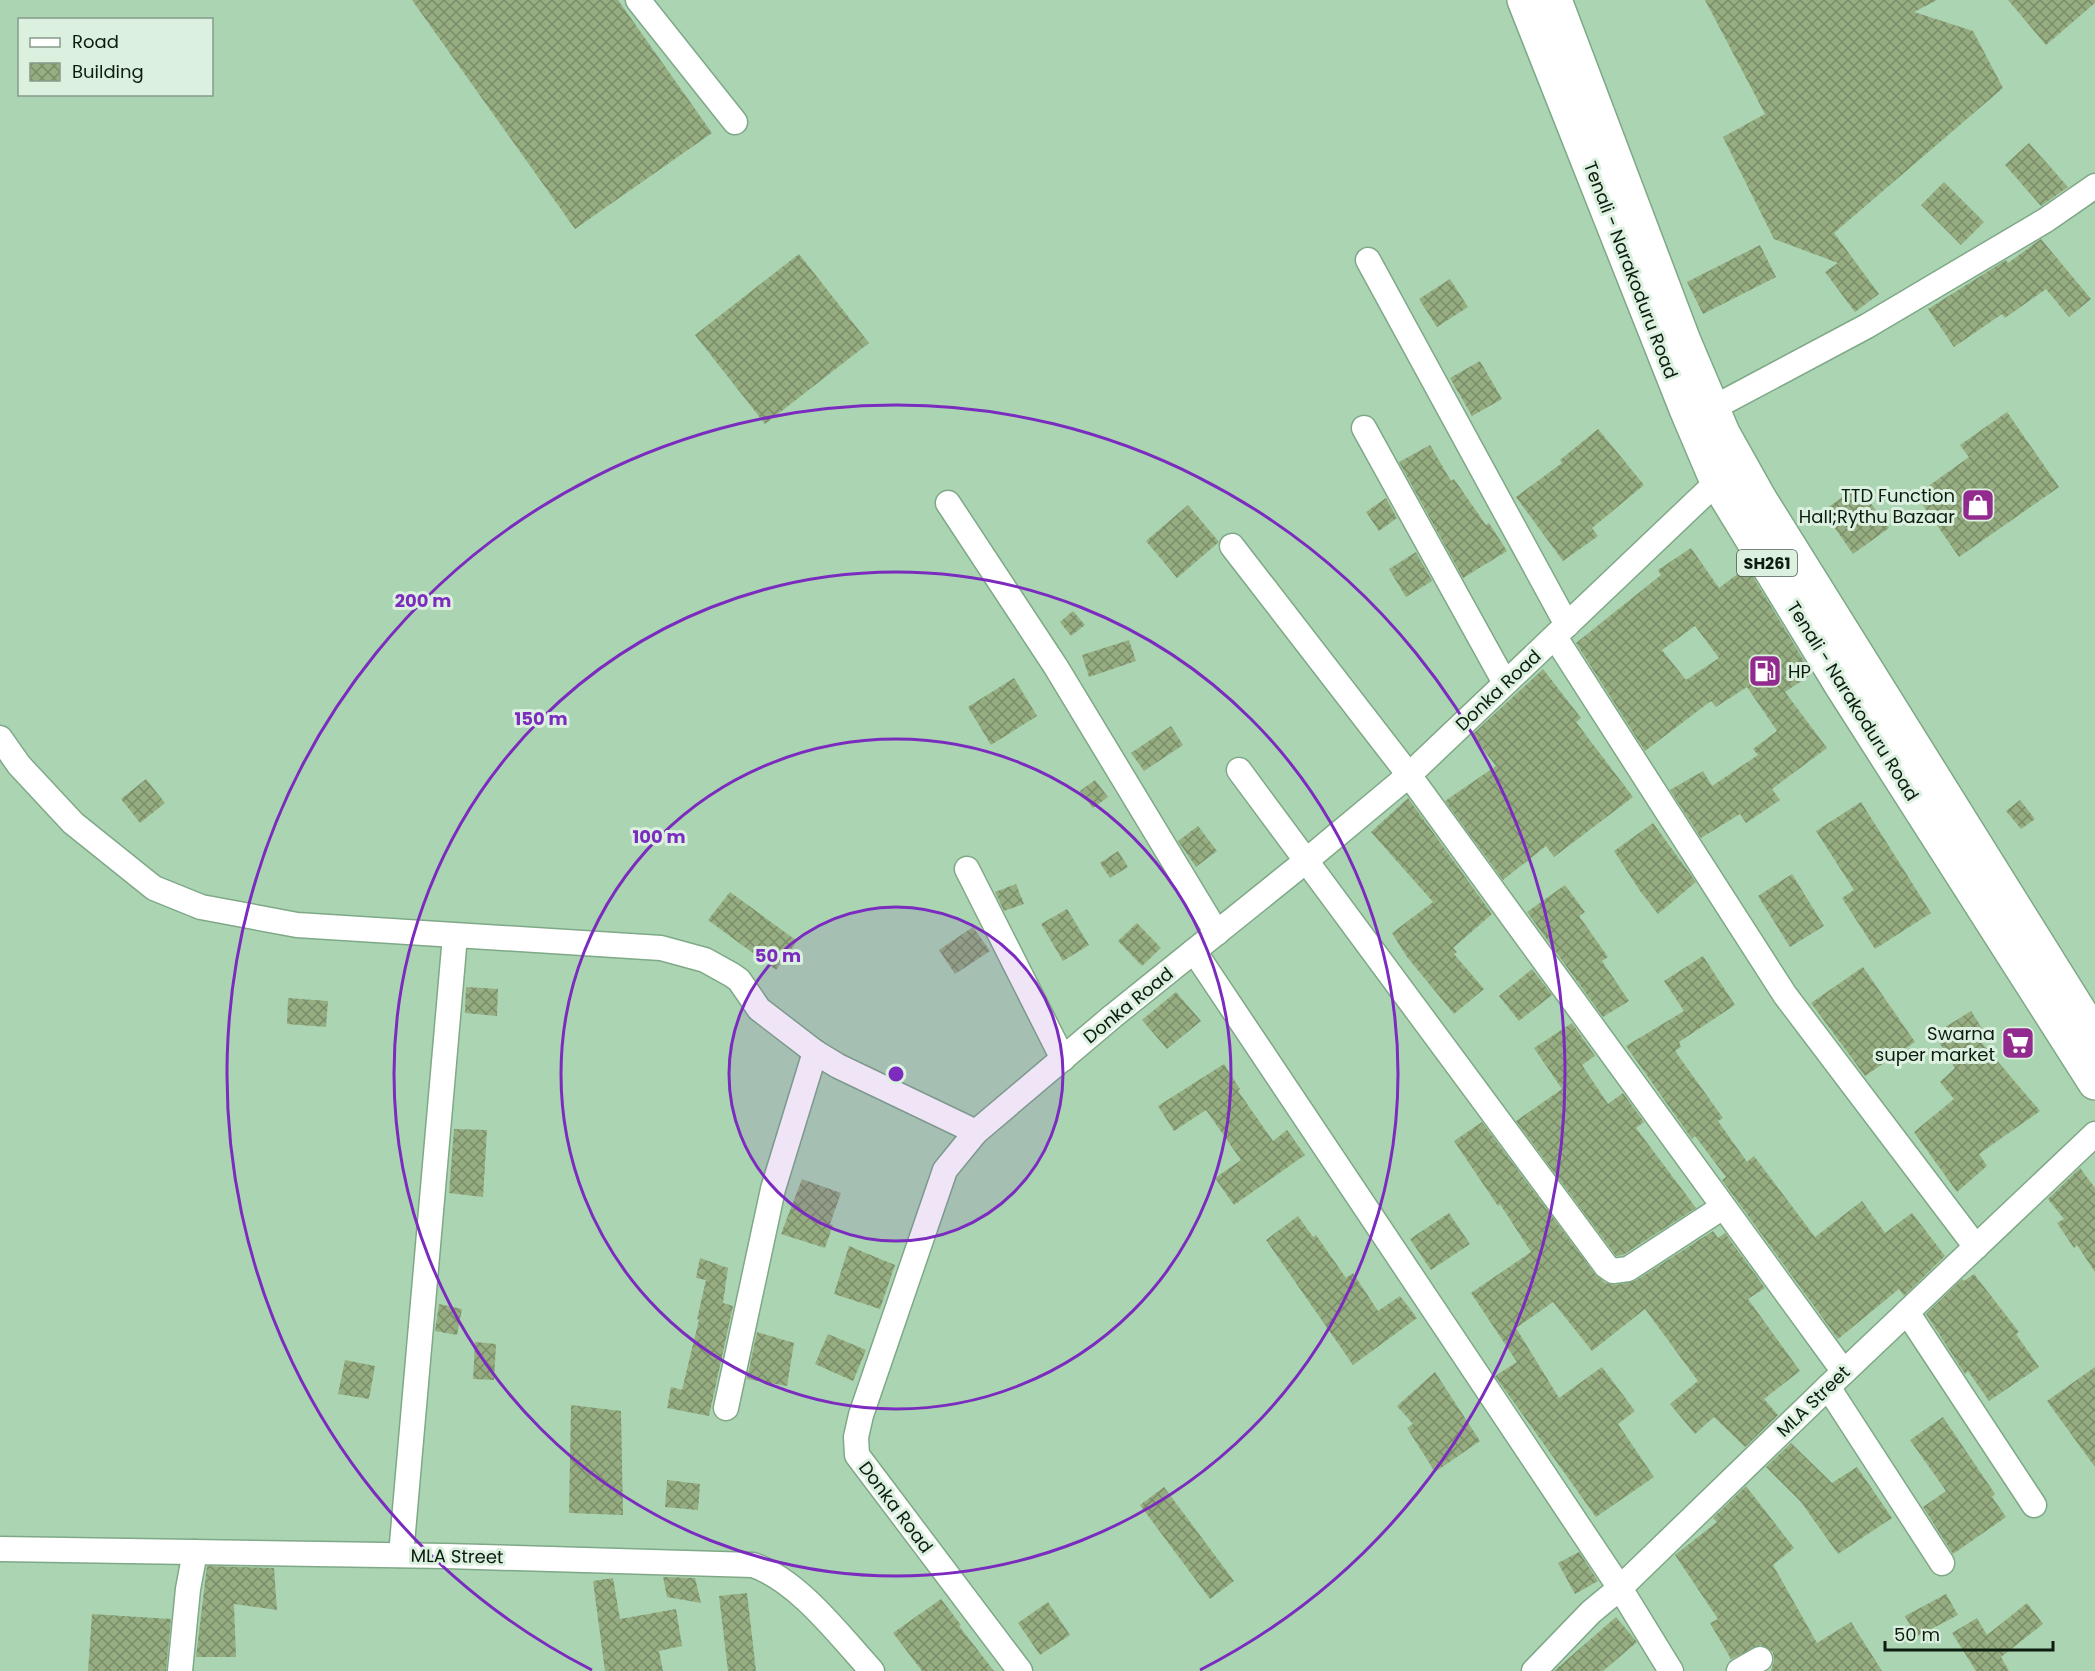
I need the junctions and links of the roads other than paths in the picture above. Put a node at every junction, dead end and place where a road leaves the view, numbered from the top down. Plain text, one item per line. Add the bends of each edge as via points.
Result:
1 (638, 0) edge
2 (1524, 0) edge
3 (1555, 0) edge
4 (735, 122) dead end
5 (2092, 194) edge
6 (1368, 260) dead end
7 (1713, 408) junction
8 (1364, 428) dead end
9 (1729, 474) junction
10 (948, 503) dead end
11 (1232, 546) dead end
12 (1561, 631) junction
13 (1505, 683) junction
14 (0, 738) edge
15 (1239, 770) dead end
16 (1409, 774) junction
17 (1307, 860) junction
18 (967, 869) dead end
19 (1217, 933) junction
20 (455, 936) junction
21 (1194, 951) junction
22 (2095, 1036) edge
23 (815, 1052) junction
24 (1063, 1059) junction
25 (2095, 1083) edge
26 (976, 1132) junction
27 (2095, 1134) edge
28 (1723, 1207) junction
29 (1976, 1247) junction
30 (1907, 1312) junction
31 (1836, 1379) junction
32 (726, 1408) dead end
33 (2034, 1505) dead end
34 (0, 1549) edge
35 (195, 1552) junction
36 (401, 1555) junction
37 (1942, 1563) dead end
38 (1620, 1588) junction
39 (1760, 1659) dead end
40 (180, 1671) edge
41 (872, 1671) edge
42 (1020, 1671) edge
43 (1534, 1671) edge
44 (1671, 1671) edge
45 (1739, 1671) edge

1 - 4 street
2 - 9 main road, Tenali - Narakoduru Road / SH261 via 1686,409
3 - 7 main road, Tenali - Narakoduru Road / SH261
5 - 7 street via 1867,326
6 - 12 street
7 - 9 main road, Tenali - Narakoduru Road / SH261
8 - 13 street
9 - 12 street, Donka Road
9 - 22 main road, Tenali - Narakoduru Road / SH261
9 - 25 main road, Tenali - Narakoduru Road / SH261 via 1848,695
10 - 19 street via 1056,667
11 - 16 street
12 - 13 street, Donka Road
12 - 29 street via 1785,995
13 - 16 street, Donka Road
14 - 20 street via 19,765 73,823 154,888 201,907 297,925
15 - 17 street
16 - 17 street, Donka Road
16 - 28 street
17 - 19 street, Donka Road
17 - 28 street via 1606,1266 1613,1271 1628,1269
18 - 24 street
19 - 21 street, Donka Road
20 - 23 street via 662,948 705,960 739,980 759,1009
20 - 36 street
21 - 24 street, Donka Road
21 - 38 street
23 - 26 street
23 - 32 street via 773,1189
24 - 26 street, Donka Road
26 - 42 street, Donka Road via 945,1170 861,1415 857,1455
27 - 29 street, MLA Street
28 - 31 street
29 - 30 street, MLA Street
30 - 31 street, MLA Street
30 - 33 street
31 - 37 street
31 - 38 street, MLA Street
34 - 35 street, MLA Street
35 - 36 street, MLA Street
35 - 40 street
36 - 41 street, MLA Street via 753,1565 770,1571 796,1592
38 - 43 street, MLA Street
38 - 44 street
39 - 45 street

